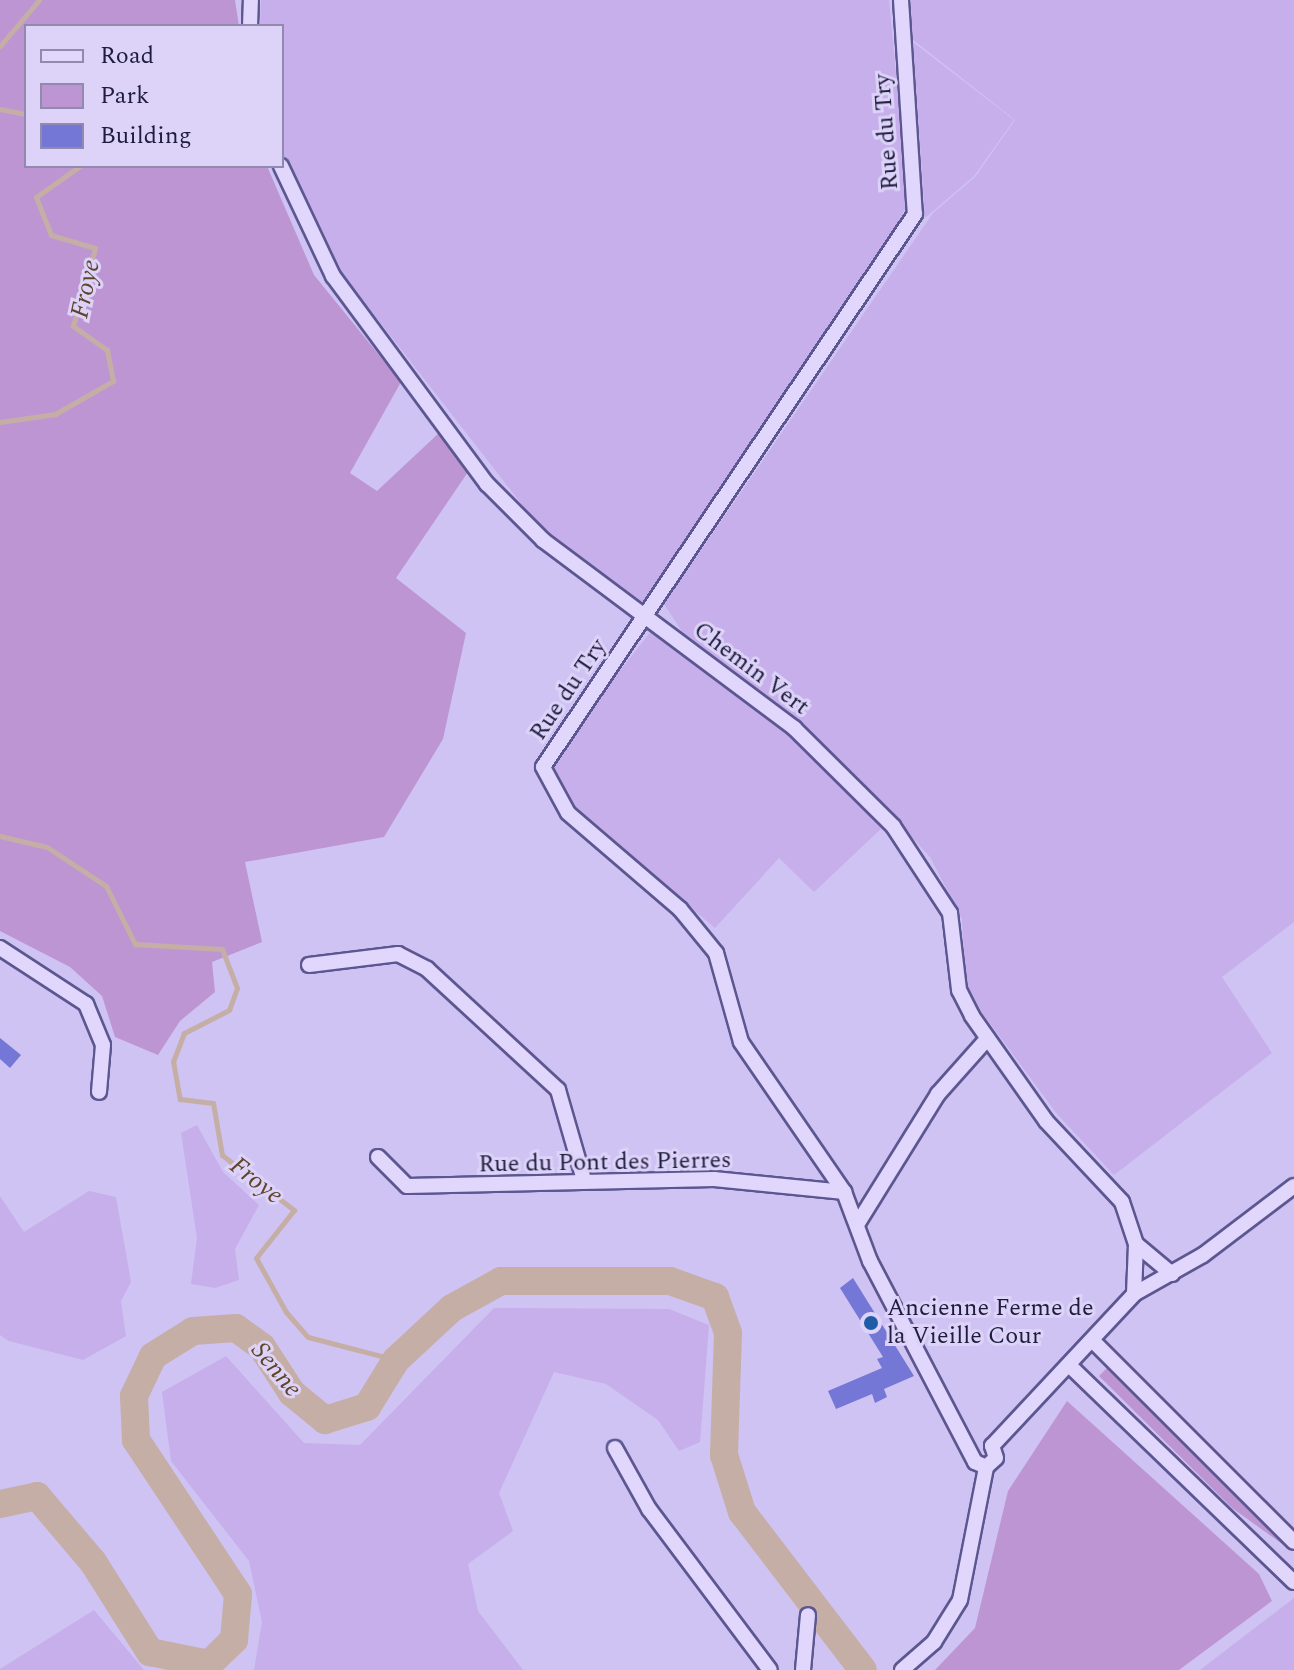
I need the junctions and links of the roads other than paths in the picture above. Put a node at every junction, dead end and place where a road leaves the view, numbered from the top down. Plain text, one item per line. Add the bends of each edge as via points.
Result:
1 (251, 0) edge
2 (901, 0) edge
3 (250, 24) edge
4 (282, 168) edge
5 (646, 617) junction
6 (0, 948) edge
7 (309, 965) dead end
8 (987, 1039) junction
9 (99, 1092) dead end
10 (378, 1157) dead end
11 (584, 1180) junction
12 (1294, 1186) edge
13 (844, 1192) junction
14 (858, 1223) junction
15 (1136, 1244) junction
16 (1172, 1274) junction
17 (1134, 1294) junction
18 (1093, 1341) junction
19 (1070, 1366) junction
20 (992, 1446) junction
21 (615, 1448) dead end
22 (974, 1450) junction
23 (986, 1467) junction
24 (1294, 1542) edge
25 (1294, 1581) edge
26 (808, 1615) dead end
27 (770, 1670) edge
28 (803, 1670) edge
29 (902, 1670) edge

1 - 3 street
2 - 5 street, Rue du Try via 915,214
4 - 5 street, Chemin Vert via 333,276 487,484 543,540
5 - 8 street, Chemin Vert via 794,728 893,826 950,913 959,990
5 - 13 street, Rue du Try via 543,767 568,813 680,909 716,953 741,1042
6 - 9 street via 86,1004 103,1045
7 - 11 street via 398,954 427,969 558,1090
8 - 14 street via 938,1094
8 - 15 street, Chemin Vert via 1046,1121 1122,1202
10 - 11 street, Rue du Pont des Pierres via 407,1186
11 - 13 street, Rue du Pont des Pierres via 714,1179
12 - 16 street
13 - 14 street, Rue du Try
14 - 22 street, Rue du Try via 870,1261
15 - 16 street
15 - 17 street, Chemin Vert
16 - 17 street
17 - 18 street
18 - 19 street
18 - 24 street
19 - 20 street
19 - 25 street
20 - 22 street
20 - 23 street via 996,1458
21 - 27 street via 649,1509
22 - 23 street, Rue du Try via 975,1462
23 - 29 street via 960,1600 934,1642
26 - 28 street

